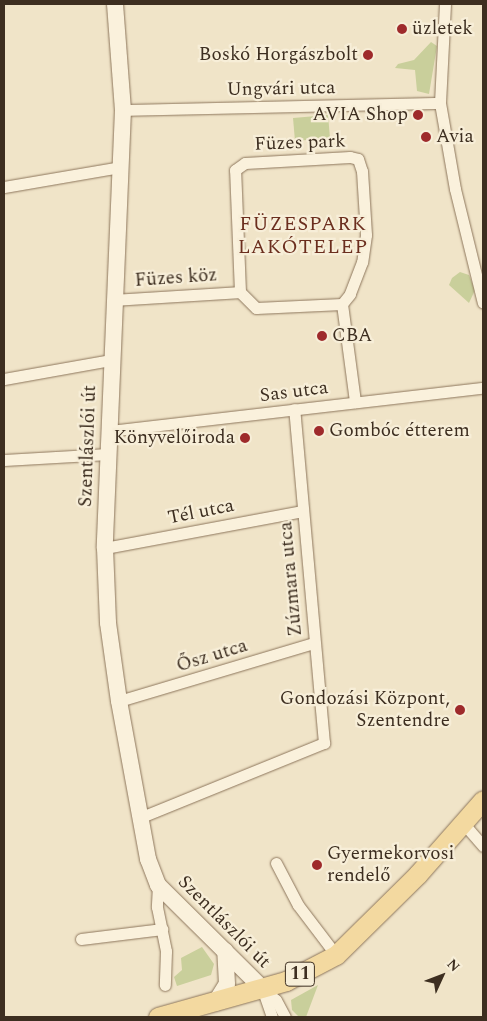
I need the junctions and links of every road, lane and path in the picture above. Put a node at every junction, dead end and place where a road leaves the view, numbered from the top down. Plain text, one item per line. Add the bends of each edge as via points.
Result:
1 (115, 4) edge
2 (444, 4) edge
3 (440, 103) junction
4 (123, 110) junction
5 (121, 167) junction
6 (4, 187) edge
7 (240, 292) junction
8 (114, 300) junction
9 (483, 303) edge
10 (342, 304) junction
11 (111, 360) junction
12 (4, 379) edge
13 (483, 388) edge
14 (355, 402) junction
15 (294, 409) junction
16 (109, 431) junction
17 (108, 454) junction
18 (4, 460) edge
19 (303, 511) junction
20 (105, 548) junction
21 (314, 643) junction
22 (119, 702) junction
23 (483, 800) edge
24 (139, 818) junction
25 (464, 824) junction
26 (483, 846) edge
27 (276, 863) dead end
28 (158, 885) junction
29 (162, 930) junction
30 (81, 939) dead end
31 (225, 950) junction
32 (336, 955) junction
33 (165, 985) dead end
34 (262, 988) junction
35 (216, 1003) junction
36 (158, 1017) edge
37 (272, 1017) edge
38 (284, 1017) edge

1 - 4 main road, Szentlászlói út
2 - 3 street
3 - 4 street, Ungvári utca
3 - 9 street via 455,189
4 - 5 main road, Szentlászlói út
5 - 6 street
5 - 8 main road, Szentlászlói út
7 - 8 street, Füzes köz
7 - 10 street via 256,308
7 - 10 street, Füzes park via 235,170 245,162 350,156 358,159 362,171 366,235 362,262 350,294
8 - 11 main road, Szentlászlói út
10 - 14 street
11 - 12 street
11 - 16 main road, Szentlászlói út
13 - 14 street, Sas utca
14 - 15 street, Sas utca
15 - 16 street, Sas utca
15 - 19 street, Zúzmara utca
16 - 17 main road, Szentlászlói út
17 - 18 street
17 - 20 main road, Szentlászlói út
19 - 20 street, Tél utca
19 - 21 street, Zúzmara utca
20 - 22 main road, Szentlászlói út via 108,623
21 - 22 street, Ősz utca
21 - 24 street, Zúzmara utca via 323,746
22 - 24 main road, Szentlászlói út
23 - 25 main road, 11
24 - 28 main road, Szentlászlói út via 148,860
25 - 26 street
25 - 32 main road, 11
27 - 32 street via 298,905
28 - 29 street, Szentlászlói út via 157,907
28 - 31 main road, Szentlászlói út
29 - 30 street
29 - 33 street, Szentlászlói út via 166,951
31 - 34 main road, Szentlászlói út
31 - 35 main road via 227,984
32 - 34 main road, 11 via 307,972
34 - 35 main road, 11
34 - 37 street
34 - 38 street via 276,1000
35 - 36 main road, 11

